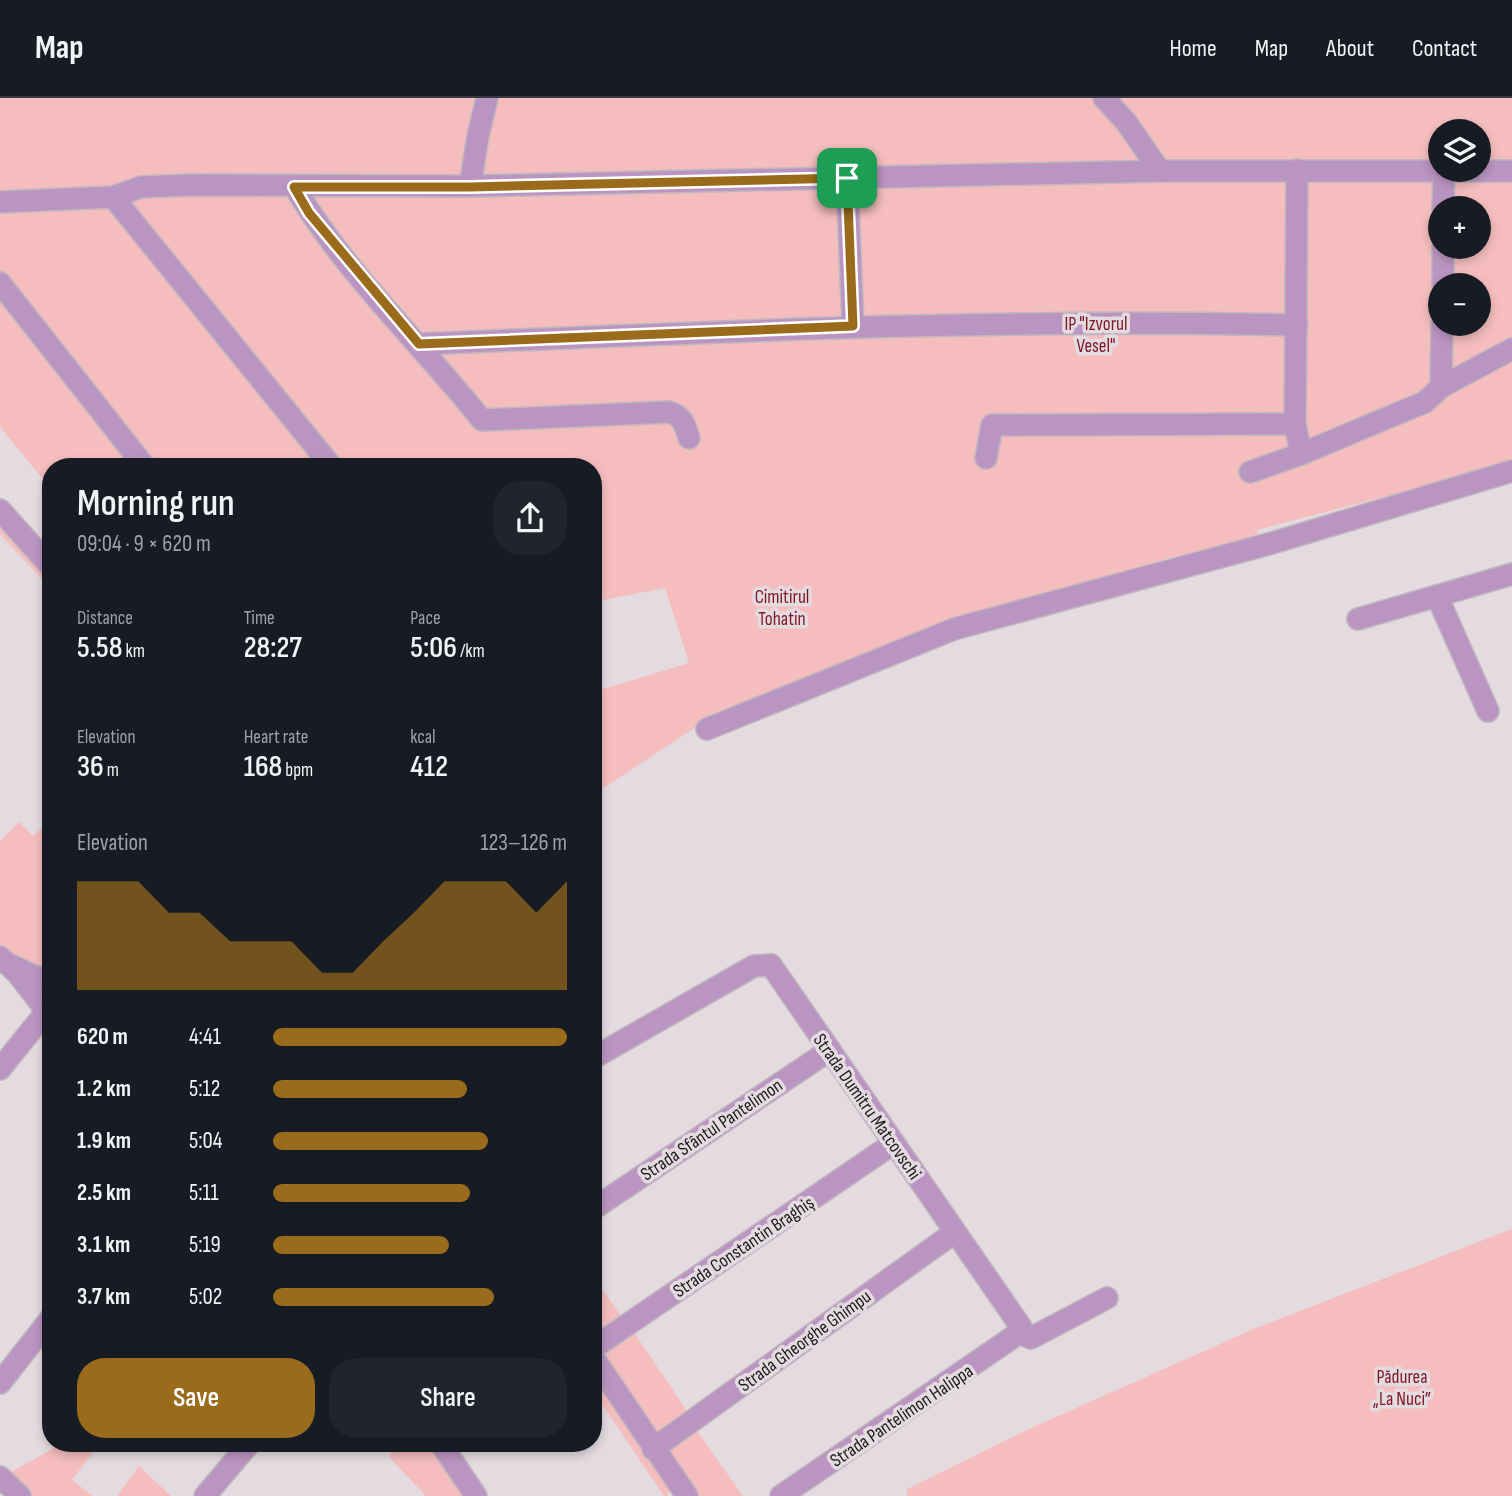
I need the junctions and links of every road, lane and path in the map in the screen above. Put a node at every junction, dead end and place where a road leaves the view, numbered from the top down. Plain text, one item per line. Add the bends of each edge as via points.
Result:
1 (487, 98) edge
2 (1104, 98) edge
3 (1297, 170) junction
4 (1160, 171) junction
5 (1428, 171) edge
6 (1491, 171) edge
7 (1512, 171) edge
8 (847, 178) junction
9 (294, 187) junction
10 (470, 187) junction
11 (113, 197) junction
12 (0, 202) edge
13 (0, 283) edge
14 (1297, 325) junction
15 (853, 326) junction
16 (1442, 336) edge
17 (419, 344) junction
18 (1512, 349) edge
19 (1441, 387) junction
20 (1295, 424) junction
21 (689, 438) dead end
22 (1301, 454) junction
23 (138, 458) edge
24 (325, 458) edge
25 (986, 458) dead end
26 (1512, 471) edge
27 (1250, 472) dead end
28 (0, 510) edge
29 (42, 557) edge
30 (1512, 574) edge
31 (1437, 596) junction
32 (1358, 619) dead end
33 (1488, 710) dead end
34 (707, 729) dead end
35 (4, 960) edge
36 (42, 978) edge
37 (42, 1004) edge
38 (42, 1020) edge
39 (830, 1050) junction
40 (602, 1053) edge
41 (0, 1069) edge
42 (894, 1143) junction
43 (602, 1203) edge
44 (955, 1231) junction
45 (1107, 1298) dead end
46 (42, 1329) edge
47 (1019, 1333) junction
48 (602, 1342) edge
49 (602, 1371) edge
50 (0, 1383) edge
51 (653, 1449) junction
52 (242, 1452) edge
53 (446, 1452) edge
54 (0, 1477) edge
55 (20, 1496) edge
56 (205, 1496) edge
57 (476, 1496) edge
58 (687, 1496) edge
59 (781, 1496) edge

1 - 10 street
2 - 4 street
3 - 4 street
3 - 5 street
3 - 14 street
4 - 8 street
6 - 7 street
8 - 10 street
8 - 15 street
9 - 10 street
9 - 11 street via 141,187
9 - 17 street via 309,213
11 - 12 street
11 - 24 street
13 - 23 street
14 - 15 street via 1150,321
14 - 20 street
15 - 17 street
16 - 19 street
17 - 21 street via 482,420 669,412 685,423
18 - 19 street
19 - 22 street via 1425,402
20 - 22 street
20 - 25 street via 992,425
22 - 27 street
26 - 34 street via 1272,543 954,628
28 - 29 street
30 - 31 street
31 - 32 street
31 - 33 street
35 - 36 street
35 - 37 street
38 - 41 street
39 - 40 street, Strada Dumitru Matcovschi via 771,965 754,966
39 - 42 street, Strada Dumitru Matcovschi
39 - 43 street, Strada Sfântul Pantelimon
42 - 44 street, Strada Dumitru Matcovschi
42 - 48 street, Strada Constantin Braghiş
44 - 47 street, Strada Dumitru Matcovschi via 1021,1327
44 - 51 street, Strada Gheorghe Ghimpu
45 - 47 street via 1031,1338
46 - 50 street
47 - 59 street, Strada Pantelimon Halippa
49 - 51 street
51 - 58 street
52 - 56 street
53 - 57 street
54 - 55 street

